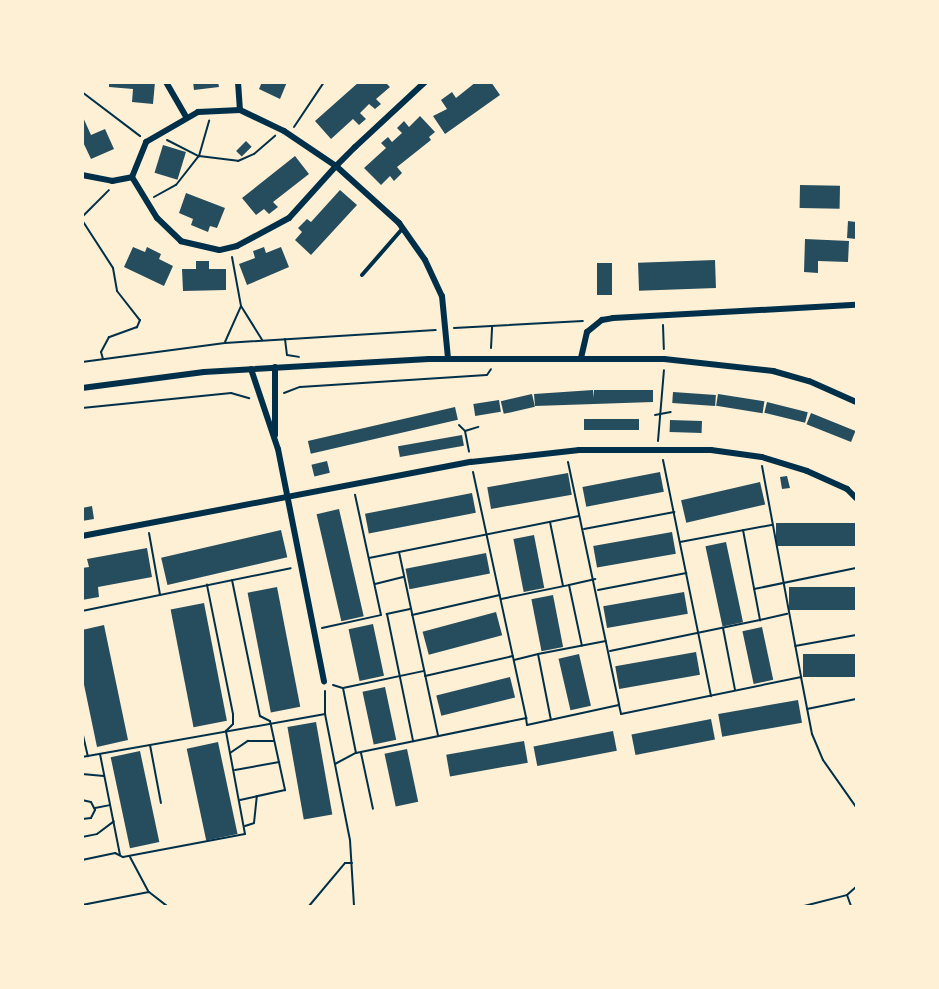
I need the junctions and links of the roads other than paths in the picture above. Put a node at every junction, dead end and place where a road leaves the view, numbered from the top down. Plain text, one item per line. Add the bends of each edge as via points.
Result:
1 (166, 82) edge
2 (238, 82) edge
3 (425, 82) edge
4 (240, 110) junction
5 (186, 116) junction
6 (336, 166) junction
7 (82, 175) edge
8 (132, 177) junction
9 (403, 228) junction
10 (362, 275) dead end
11 (856, 305) edge
12 (448, 358) junction
13 (581, 358) junction
14 (275, 367) junction
15 (251, 369) junction
16 (82, 388) edge
17 (856, 402) edge
18 (275, 435) junction
19 (288, 498) junction
20 (856, 498) edge
21 (82, 536) edge
22 (324, 682) road end

1 - 5 street
2 - 4 street
3 - 6 street
4 - 5 street via 208,110
4 - 6 street via 280,128
5 - 8 street via 146,141
6 - 8 street via 278,227 230,249 202,248 181,241 157,218
6 - 9 street
7 - 8 street via 112,181
9 - 10 lane
9 - 12 street via 425,260 442,296
11 - 13 street via 613,318 587,332
12 - 13 street
12 - 14 street
13 - 17 street via 664,358 773,371 809,381
14 - 15 street
14 - 18 street
15 - 16 street
15 - 18 street
18 - 19 street
19 - 20 street via 471,462 566,451 658,448 762,457 807,471 847,489
19 - 21 street
19 - 22 street

